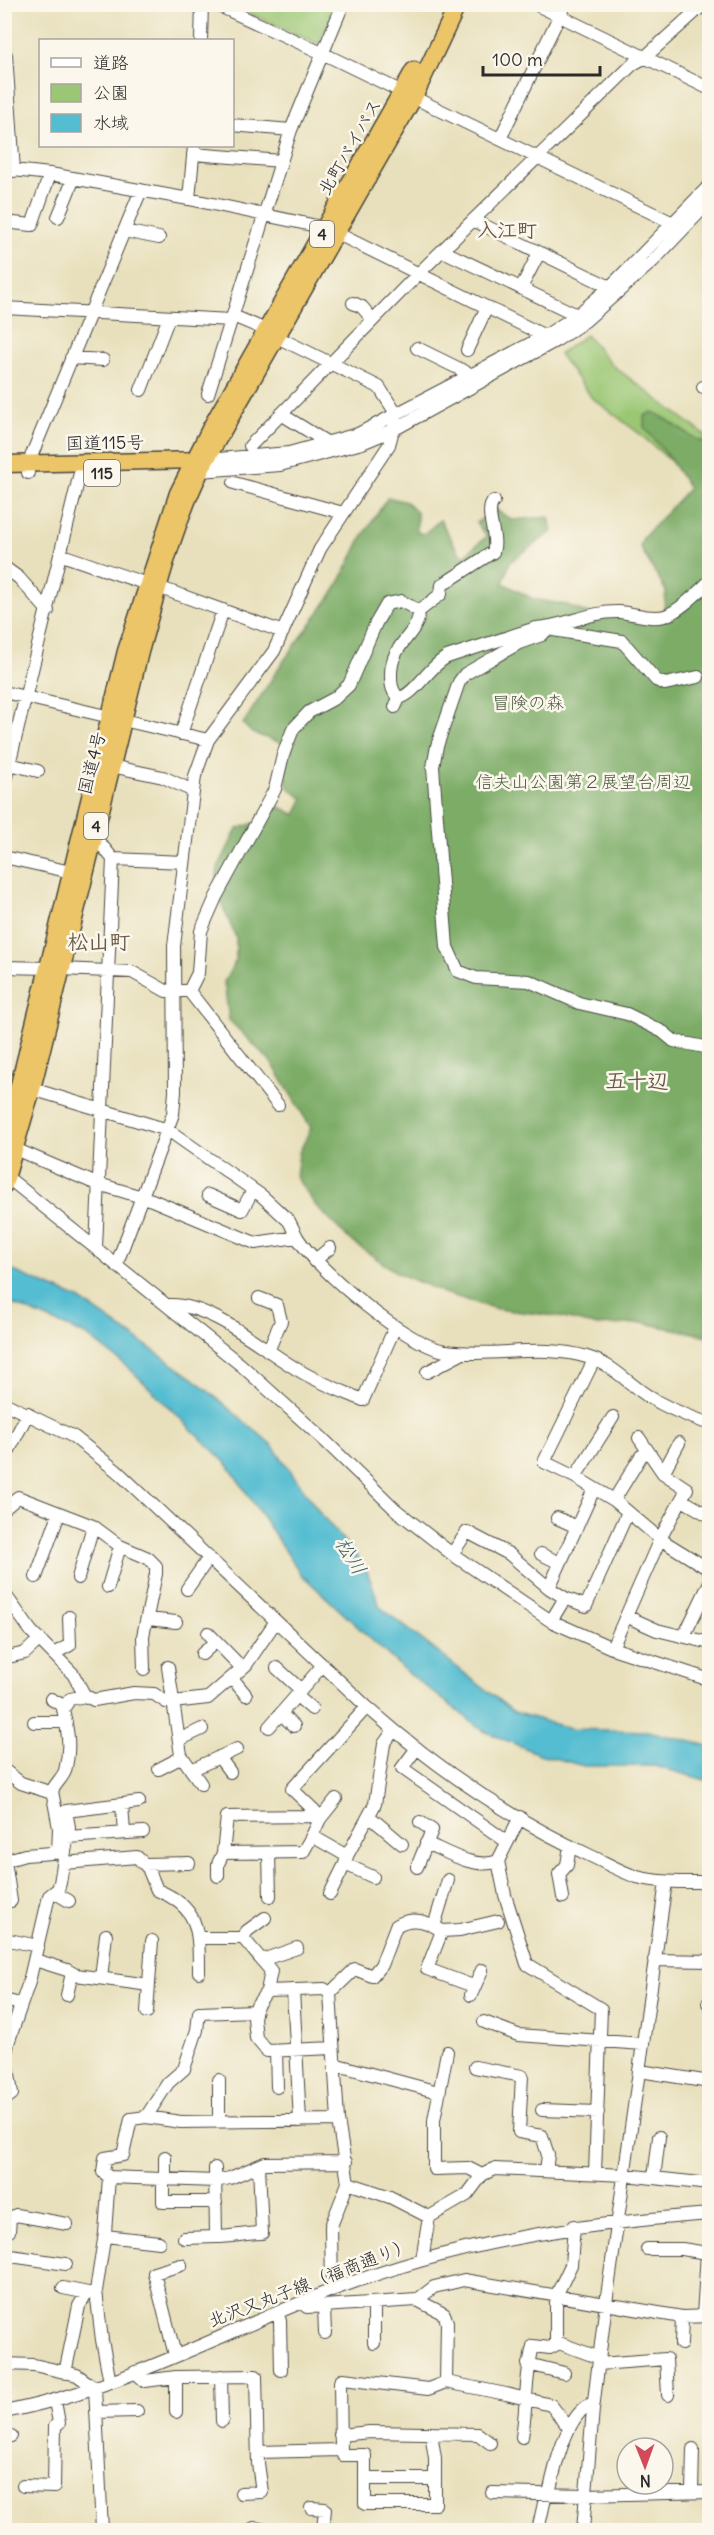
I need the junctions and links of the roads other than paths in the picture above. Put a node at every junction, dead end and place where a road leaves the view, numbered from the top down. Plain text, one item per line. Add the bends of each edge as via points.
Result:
1 (202, 4) edge
2 (215, 4) edge
3 (343, 4) edge
4 (446, 4) edge
5 (459, 4) edge
6 (535, 4) edge
7 (704, 4) edge
8 (562, 10) edge
9 (201, 39) edge
10 (322, 53) junction
11 (6, 55) dead end
12 (644, 58) junction
13 (710, 89) edge
14 (7, 91) edge
15 (409, 95) junction
16 (234, 125) edge
17 (291, 130) junction
18 (500, 139) junction
19 (194, 150) edge
20 (536, 158) junction
21 (281, 161) junction
22 (10, 170) edge
23 (50, 174) junction
24 (74, 178) junction
25 (4, 182) edge
26 (710, 185) edge
27 (141, 190) junction
28 (189, 199) junction
29 (710, 201) edge
30 (266, 215) junction
31 (58, 217) dead end
32 (473, 220) junction
33 (4, 222) edge
34 (672, 223) junction
35 (684, 229) junction
36 (124, 231) junction
37 (332, 231) junction
38 (159, 238) dead end
39 (443, 251) junction
40 (539, 253) junction
41 (419, 273) junction
42 (610, 287) junction
43 (521, 288) junction
44 (353, 303) dead end
45 (487, 307) junction
46 (4, 308) edge
47 (89, 313) junction
48 (577, 315) junction
49 (169, 317) junction
50 (232, 318) junction
51 (374, 320) junction
52 (271, 334) junction
53 (545, 336) junction
54 (417, 348) dead end
55 (467, 350) dead end
56 (71, 358) junction
57 (103, 360) dead end
58 (331, 363) junction
59 (472, 375) junction
60 (141, 390) dead end
61 (208, 394) dead end
62 (281, 414) junction
63 (397, 415) junction
64 (393, 430) junction
65 (328, 443) junction
66 (250, 446) dead end
67 (4, 464) edge
68 (196, 466) junction
69 (28, 468) junction
70 (4, 473) edge
71 (80, 473) junction
72 (234, 483) dead end
73 (494, 501) dead end
74 (342, 513) junction
75 (62, 555) junction
76 (4, 567) edge
77 (710, 581) edge
78 (152, 585) junction
79 (222, 610) junction
80 (48, 611) junction
81 (419, 611) junction
82 (547, 629) junction
83 (284, 632) junction
84 (698, 677) dead end
85 (4, 692) edge
86 (27, 696) junction
87 (116, 717) junction
88 (182, 734) junction
89 (208, 740) junction
90 (8, 761) edge
91 (111, 766) junction
92 (38, 771) dead end
93 (4, 786) edge
94 (192, 791) junction
95 (94, 836) junction
96 (4, 857) edge
97 (113, 859) junction
98 (184, 862) junction
99 (71, 872) junction
100 (4, 967) edge
101 (55, 969) junction
102 (110, 971) junction
103 (174, 991) junction
104 (189, 991) junction
105 (710, 1048) edge
106 (32, 1089) junction
107 (278, 1105) dead end
108 (103, 1109) junction
109 (168, 1130) junction
110 (7, 1146) edge
111 (5, 1182) edge
112 (100, 1183) junction
113 (253, 1190) junction
114 (208, 1195) dead end
115 (142, 1197) junction
116 (297, 1237) junction
117 (96, 1248) junction
118 (330, 1248) dead end
119 (314, 1261) junction
120 (117, 1263) junction
121 (259, 1299) dead end
122 (170, 1305) junction
123 (394, 1327) junction
124 (268, 1351) junction
125 (464, 1352) junction
126 (594, 1360) junction
127 (427, 1372) dead end
128 (4, 1403) edge
129 (28, 1413) junction
130 (613, 1417) dead end
131 (710, 1424) edge
132 (639, 1438) dead end
133 (679, 1443) dead end
134 (641, 1456) dead end
135 (4, 1460) edge
136 (663, 1473) junction
137 (575, 1477) junction
138 (594, 1490) junction
139 (614, 1500) junction
140 (682, 1500) junction
141 (4, 1509) edge
142 (59, 1514) junction
143 (627, 1514) junction
144 (710, 1516) edge
145 (557, 1518) dead end
146 (93, 1526) junction
147 (577, 1527) junction
148 (660, 1539) junction
149 (120, 1546) junction
150 (452, 1554) junction
151 (541, 1554) dead end
152 (208, 1559) junction
153 (560, 1563) junction
154 (710, 1570) edge
155 (36, 1577) dead end
156 (78, 1578) dead end
157 (710, 1582) edge
158 (108, 1587) dead end
159 (549, 1588) junction
160 (187, 1589) dead end
161 (4, 1593) edge
162 (565, 1598) junction
163 (69, 1617) dead end
164 (628, 1617) junction
165 (148, 1619) junction
166 (276, 1621) junction
167 (551, 1621) junction
168 (176, 1622) dead end
169 (684, 1636) junction
170 (40, 1639) junction
171 (710, 1643) edge
172 (612, 1648) junction
173 (55, 1653) junction
174 (202, 1654) dead end
175 (4, 1658) edge
176 (323, 1665) junction
177 (168, 1667) dead end
178 (242, 1668) junction
179 (276, 1668) dead end
180 (144, 1669) dead end
181 (232, 1678) junction
182 (710, 1680) edge
183 (299, 1693) junction
184 (246, 1695) dead end
185 (85, 1696) junction
186 (51, 1699) dead end
187 (173, 1702) junction
188 (64, 1706) junction
189 (367, 1707) junction
190 (312, 1709) dead end
191 (281, 1714) junction
192 (34, 1722) dead end
193 (66, 1722) junction
194 (294, 1726) dead end
195 (269, 1727) dead end
196 (202, 1729) dead end
197 (394, 1730) junction
198 (179, 1740) junction
199 (417, 1748) junction
200 (237, 1749) dead end
201 (182, 1757) junction
202 (219, 1757) junction
203 (159, 1769) dead end
204 (4, 1770) edge
205 (191, 1770) junction
206 (230, 1772) dead end
207 (201, 1784) dead end
208 (52, 1793) junction
209 (336, 1799) dead end
210 (139, 1802) dead end
211 (122, 1804) junction
212 (369, 1816) junction
213 (520, 1817) junction
214 (318, 1818) junction
215 (420, 1822) dead end
216 (143, 1832) dead end
217 (124, 1833) junction
218 (312, 1836) junction
219 (67, 1837) junction
220 (506, 1841) junction
221 (426, 1843) junction
222 (402, 1844) dead end
223 (570, 1846) junction
224 (269, 1852) junction
225 (223, 1853) junction
226 (62, 1856) junction
227 (346, 1860) junction
228 (5, 1861) edge
229 (498, 1861) junction
230 (189, 1863) dead end
231 (144, 1864) junction
232 (417, 1867) dead end
233 (218, 1876) dead end
234 (373, 1877) dead end
235 (448, 1880) dead end
236 (666, 1882) junction
237 (710, 1882) edge
238 (54, 1892) junction
239 (330, 1894) dead end
240 (270, 1896) dead end
241 (564, 1897) dead end
242 (11, 1901) dead end
243 (69, 1901) dead end
244 (265, 1918) dead end
245 (498, 1921) dead end
246 (438, 1929) junction
247 (106, 1935) dead end
248 (199, 1938) junction
249 (243, 1938) junction
250 (4, 1939) edge
251 (152, 1941) dead end
252 (38, 1946) junction
253 (297, 1948) dead end
254 (35, 1960) junction
255 (262, 1960) junction
256 (654, 1960) junction
257 (710, 1961) edge
258 (482, 1970) dead end
259 (199, 1972) dead end
260 (72, 1973) junction
261 (101, 1978) junction
262 (149, 1985) junction
263 (293, 1990) junction
264 (267, 1991) junction
265 (330, 1993) junction
266 (66, 1995) dead end
267 (4, 2000) edge
268 (20, 2004) junction
269 (255, 2011) junction
270 (147, 2012) dead end
271 (484, 2022) dead end
272 (600, 2040) junction
273 (6, 2043) edge
274 (643, 2044) junction
275 (333, 2049) junction
276 (296, 2050) junction
277 (276, 2051) junction
278 (447, 2052) dead end
279 (334, 2064) junction
280 (475, 2067) dead end
281 (640, 2071) junction
282 (219, 2080) dead end
283 (710, 2082) edge
284 (277, 2087) dead end
285 (438, 2092) junction
286 (6, 2097) edge
287 (542, 2109) dead end
288 (598, 2112) junction
289 (146, 2117) junction
290 (219, 2120) junction
291 (300, 2121) junction
292 (338, 2121) junction
293 (659, 2137) dead end
294 (165, 2157) dead end
295 (346, 2162) junction
296 (259, 2166) junction
297 (215, 2168) dead end
298 (546, 2171) junction
299 (595, 2173) junction
300 (483, 2175) junction
301 (625, 2175) junction
302 (109, 2177) junction
303 (654, 2178) junction
304 (164, 2180) junction
305 (215, 2181) junction
306 (348, 2183) junction
307 (710, 2184) edge
308 (216, 2202) junction
309 (710, 2214) edge
310 (429, 2217) junction
311 (618, 2221) junction
312 (67, 2224) dead end
313 (574, 2226) junction
314 (4, 2232) edge
315 (105, 2236) junction
316 (216, 2236) junction
317 (184, 2238) dead end
318 (159, 2242) dead end
319 (647, 2249) dead end
320 (4, 2255) edge
321 (422, 2260) junction
322 (66, 2264) dead end
323 (181, 2265) dead end
324 (63, 2288) dead end
325 (332, 2291) junction
326 (92, 2294) junction
327 (557, 2294) junction
328 (417, 2300) junction
329 (302, 2303) junction
330 (606, 2303) junction
331 (374, 2305) junction
332 (324, 2307) junction
333 (277, 2313) junction
334 (706, 2316) edge
335 (682, 2317) junction
336 (325, 2333) dead end
337 (374, 2343) dead end
338 (559, 2343) junction
339 (681, 2344) dead end
340 (175, 2355) junction
341 (599, 2361) junction
342 (4, 2364) edge
343 (528, 2364) junction
344 (281, 2370) dead end
345 (135, 2372) junction
346 (65, 2373) junction
347 (564, 2373) dead end
348 (221, 2376) junction
349 (176, 2377) junction
350 (110, 2382) junction
351 (446, 2382) junction
352 (95, 2388) junction
353 (668, 2396) dead end
354 (526, 2399) junction
355 (55, 2401) junction
356 (594, 2403) junction
357 (137, 2411) dead end
358 (4, 2412) edge
359 (96, 2412) junction
360 (176, 2412) dead end
361 (222, 2421) dead end
362 (569, 2428) junction
363 (431, 2433) junction
364 (340, 2435) junction
365 (522, 2437) dead end
366 (490, 2443) dead end
367 (693, 2449) dead end
368 (258, 2452) junction
369 (342, 2452) junction
370 (342, 2469) dead end
371 (365, 2479) junction
372 (435, 2479) junction
373 (23, 2486) dead end
374 (692, 2491) junction
375 (710, 2492) edge
376 (241, 2493) dead end
377 (492, 2493) dead end
378 (548, 2494) junction
379 (586, 2495) junction
380 (311, 2508) dead end
381 (102, 2530) edge
382 (323, 2530) edge
383 (538, 2530) edge
384 (583, 2530) edge

1 - 9 street
2 - 10 street
3 - 10 street
4 - 15 highway, 北町バイパス / 4
5 - 15 highway, 北町バイパス / 4
6 - 8 street
7 - 12 street
8 - 12 street
8 - 18 street
10 - 15 street
10 - 17 street
11 - 14 street
12 - 13 street
12 - 20 street via 633,64
14 - 22 street
15 - 18 street
15 - 37 highway, 北町バイパス / 4
16 - 17 street
17 - 21 street
18 - 20 street
19 - 21 street
19 - 28 street
20 - 32 street
20 - 34 street
21 - 30 street
22 - 23 street
22 - 25 street
23 - 24 street
23 - 33 street via 32,225
24 - 27 street
24 - 31 street
26 - 34 street
27 - 28 street
27 - 36 street
28 - 30 street
29 - 35 street
30 - 37 street
30 - 50 street
32 - 39 street
32 - 40 street
34 - 35 street
34 - 42 street
35 - 64 street via 585,321
36 - 38 street
36 - 47 street
37 - 41 street
37 - 52 highway, 北町バイパス / 4
39 - 41 street
39 - 43 street
40 - 42 street
40 - 43 street
41 - 45 street
41 - 51 street
42 - 48 street
43 - 48 street
44 - 51 street
45 - 53 street
45 - 55 street
46 - 47 street
47 - 49 street
47 - 56 street
48 - 53 street
49 - 50 street
49 - 60 street
50 - 52 street
50 - 61 street
51 - 58 street
52 - 58 street
52 - 68 highway, 北町バイパス / 4
53 - 59 street
54 - 59 street
56 - 57 street
56 - 69 street
58 - 62 street
58 - 63 street via 379,387
59 - 63 street
62 - 65 street
62 - 66 street
63 - 64 street
63 - 65 street
64 - 68 street via 363,443 280,465
64 - 74 street via 389,445
65 - 68 street via 266,457
67 - 69 highway, 国道115号 / 115
68 - 69 highway, 国道115号 / 115
68 - 71 highway, 国道115号 / 115
68 - 78 highway, 国道4号 / 4
69 - 70 highway, 国道115号 / 115
69 - 71 highway, 国道115号 / 115
71 - 75 street
72 - 74 street
73 - 81 street via 490,509 496,542 493,552 446,580 440,596
74 - 83 street via 312,563
75 - 78 street
75 - 80 street
76 - 80 street
77 - 82 street via 662,617 613,612
78 - 79 street
78 - 87 highway, 国道4号 / 4
79 - 83 street
79 - 88 street
80 - 86 street
81 - 82 street via 416,625 393,656 392,688 397,703 434,664 447,657 536,628
81 - 104 street via 400,601 387,604 349,685 309,712 293,729 275,789 201,931 198,973
82 - 84 street via 622,641 656,680 665,684
82 - 105 street via 465,674 437,746 433,767 449,957 458,971 469,976 529,981 579,1003 627,1014 674,1041
83 - 89 street via 260,672
85 - 86 street
86 - 87 street
86 - 90 street
87 - 88 street
87 - 91 highway, 国道4号 / 4
87 - 99 highway, 国道4号 / 4
88 - 89 street
89 - 94 street
90 - 92 street
90 - 93 street
91 - 94 street via 162,777
91 - 95 highway, 国道4号 / 4
94 - 98 street
95 - 97 street
95 - 101 highway, 国道4号 / 4
96 - 99 street
97 - 98 street
97 - 102 street
98 - 103 street via 174,946
99 - 101 highway, 国道4号 / 4
100 - 101 street
101 - 102 street
101 - 106 highway, 国道4号 / 4
101 - 110 highway, 国道4号 / 4
102 - 103 street via 132,972 166,991
102 - 108 street
103 - 104 street
103 - 109 street via 176,1092
104 - 107 street
106 - 108 street
106 - 110 highway, 国道4号 / 4
108 - 109 street
108 - 112 street
109 - 113 street
109 - 115 street
110 - 111 highway, 国道4号 / 4
110 - 112 street
111 - 117 street
112 - 115 street
112 - 117 street
113 - 114 street via 242,1210
113 - 116 street via 289,1221
115 - 116 street via 255,1244
115 - 120 street
116 - 119 street
117 - 120 street
118 - 119 street
119 - 123 street
120 - 122 street via 146,1290
121 - 124 street via 277,1305 281,1321
122 - 124 street via 196,1309
122 - 150 street via 323,1439 396,1510
123 - 124 street via 363,1400 301,1372
123 - 125 street via 444,1351
125 - 126 street via 544,1352
125 - 127 street
126 - 131 street via 606,1364 651,1398
126 - 137 street via 544,1462
128 - 129 street
129 - 135 street
129 - 152 street via 74,1437 118,1472
130 - 137 street
132 - 136 street
133 - 136 street
134 - 139 street
136 - 140 street via 687,1489
137 - 138 street
138 - 139 street
138 - 147 street
139 - 143 street
140 - 144 street
140 - 148 street
141 - 142 street via 18,1497
142 - 146 street
142 - 155 street
143 - 148 street
143 - 162 street via 586,1606
145 - 147 street
146 - 149 street
146 - 156 street
147 - 153 street
148 - 154 street
148 - 164 street
149 - 158 street
149 - 165 street via 140,1552 156,1566
150 - 159 street via 466,1532 509,1554
150 - 167 street
151 - 153 street
152 - 160 street
152 - 166 street
153 - 159 street
157 - 169 street
159 - 162 street
161 - 170 street
162 - 167 street
163 - 173 street via 70,1645
164 - 169 street
164 - 172 street
165 - 168 street
165 - 180 street via 143,1636
166 - 176 street
166 - 178 street
167 - 172 street
169 - 171 street
170 - 173 street
170 - 175 street via 25,1653
172 - 182 street
173 - 185 street
174 - 178 street via 212,1637
176 - 183 street
176 - 189 street
177 - 187 street
178 - 181 street
179 - 183 street
181 - 184 street
181 - 187 street via 208,1698
183 - 190 street
183 - 191 street
185 - 187 street via 94,1700 148,1693
185 - 188 street via 70,1699
186 - 188 street
187 - 198 street
188 - 193 street
189 - 197 street
189 - 214 street via 292,1789
191 - 194 street
191 - 195 street
192 - 193 street
193 - 208 street via 70,1737 65,1772
196 - 198 street
197 - 199 street
197 - 212 street via 384,1744 375,1804
198 - 201 street
199 - 213 street
199 - 220 street via 402,1768
200 - 202 street
201 - 203 street
201 - 205 street
202 - 205 street
202 - 206 street
204 - 208 street via 21,1783
205 - 207 street
208 - 226 street
209 - 214 street
210 - 211 street
211 - 217 street
211 - 219 street via 66,1811
212 - 222 street
212 - 227 street
213 - 220 street
213 - 223 street
214 - 218 street
214 - 225 street via 226,1817
215 - 221 street via 432,1830
216 - 217 street
217 - 219 street
218 - 224 street via 303,1852
218 - 227 street
219 - 226 street
220 - 229 street
221 - 229 street via 475,1862
221 - 232 street
223 - 236 street via 636,1876
223 - 241 street via 567,1865 559,1874
224 - 225 street
224 - 240 street
225 - 233 street
226 - 228 street via 24,1855
226 - 231 street via 137,1857
226 - 238 street via 58,1889
227 - 234 street
227 - 239 street
228 - 242 street
229 - 272 street via 527,1964 602,2009
230 - 231 street
231 - 248 street via 157,1890 182,1903
235 - 246 street
236 - 237 street
236 - 256 street
238 - 243 street
238 - 252 street via 49,1896
244 - 249 street
245 - 246 street via 460,1930
246 - 258 street via 427,1969 472,1991
246 - 265 street via 426,1921 402,1922 396,1926 381,1965 372,1976 355,1969
247 - 261 street
248 - 249 street
248 - 259 street
249 - 255 street
250 - 252 street
251 - 262 street
252 - 254 street
253 - 255 street
254 - 260 street
254 - 268 street
255 - 264 street via 271,1971
256 - 257 street
256 - 274 street
260 - 261 street
260 - 266 street
261 - 262 street
262 - 270 street
263 - 264 street
263 - 265 street via 324,1989
263 - 276 street
264 - 269 street
265 - 275 street
267 - 268 street
268 - 273 street
269 - 277 street via 256,2038 267,2051
269 - 289 street via 199,2013 184,2069 168,2083
271 - 272 street via 518,2035
272 - 274 street
272 - 288 street
273 - 286 street via 12,2094
274 - 281 street
275 - 276 street
275 - 279 street
276 - 277 street
276 - 291 street
277 - 284 street
278 - 285 street
279 - 285 street
279 - 292 street
280 - 298 street via 522,2076 519,2132 542,2136 548,2155
281 - 283 street
281 - 301 street
282 - 290 street
285 - 300 street via 434,2169 468,2168
287 - 288 street
288 - 299 street
289 - 290 street via 181,2122
289 - 302 street via 131,2119 123,2155 105,2158 103,2172
290 - 291 street
291 - 292 street
292 - 295 street
293 - 303 street
294 - 304 street
295 - 296 street
295 - 306 street
296 - 305 street
296 - 316 street via 262,2233
297 - 305 street
298 - 299 street
298 - 300 street via 494,2169
299 - 301 street
300 - 310 street via 467,2195
301 - 303 street
301 - 311 street
302 - 304 street
302 - 315 street
303 - 307 street
304 - 305 street
304 - 308 street via 163,2202
305 - 308 street
306 - 310 street via 390,2197
306 - 325 street via 331,2226
308 - 316 street
309 - 311 street, 北沢又丸子線（福商通り）
310 - 321 street
311 - 313 street, 北沢又丸子線（福商通り）
311 - 330 street
312 - 314 street via 16,2215 10,2219 9,2231
313 - 321 street, 北沢又丸子線（福商通り）
313 - 327 street via 571,2265
315 - 318 street
315 - 326 street
316 - 317 street
319 - 334 street via 682,2248 707,2253
320 - 322 street
321 - 325 street, 北沢又丸子線（福商通り）
323 - 340 street via 154,2273
324 - 326 street
325 - 329 street, 北沢又丸子線（福商通り）
326 - 346 street via 79,2306
326 - 350 street
327 - 328 street via 464,2280 434,2287
327 - 330 street
327 - 338 street
328 - 331 street
328 - 351 street via 446,2318
329 - 332 street via 307,2307
329 - 333 street, 北沢又丸子線（福商通り）
330 - 335 street
330 - 341 street
331 - 332 street
331 - 337 street
332 - 336 street
333 - 340 street, 北沢又丸子線（福商通り）
333 - 344 street
334 - 335 street
335 - 339 street
338 - 341 street
338 - 343 street via 550,2348 533,2346
340 - 345 street, 北沢又丸子線（福商通り）
341 - 353 street via 666,2359
341 - 356 street
342 - 346 street via 34,2365
343 - 347 street
343 - 354 street
345 - 349 street via 145,2381
345 - 350 street, 北沢又丸子線（福商通り）
346 - 352 street via 77,2375
348 - 349 street
348 - 361 street
348 - 368 street via 256,2376
349 - 360 street
350 - 352 street, 北沢又丸子線（福商通り）
351 - 354 street
351 - 364 street via 428,2389 343,2379
352 - 355 street, 北沢又丸子線（福商通り）
352 - 359 street
354 - 362 street via 551,2405
354 - 365 street
355 - 358 street, 北沢又丸子線（福商通り）
355 - 373 street via 59,2423 55,2426 54,2487
356 - 362 street via 588,2404
356 - 379 street
357 - 359 street
359 - 381 street
362 - 378 street
363 - 364 street
363 - 366 street via 478,2434
363 - 372 street
364 - 369 street
367 - 374 street
368 - 369 street
368 - 376 street via 262,2492
369 - 370 street
369 - 371 street via 365,2455
371 - 372 street
371 - 372 street via 366,2504 435,2504
374 - 375 street
374 - 379 street
377 - 378 street
378 - 379 street
378 - 383 street
379 - 384 street
380 - 382 street via 325,2509

